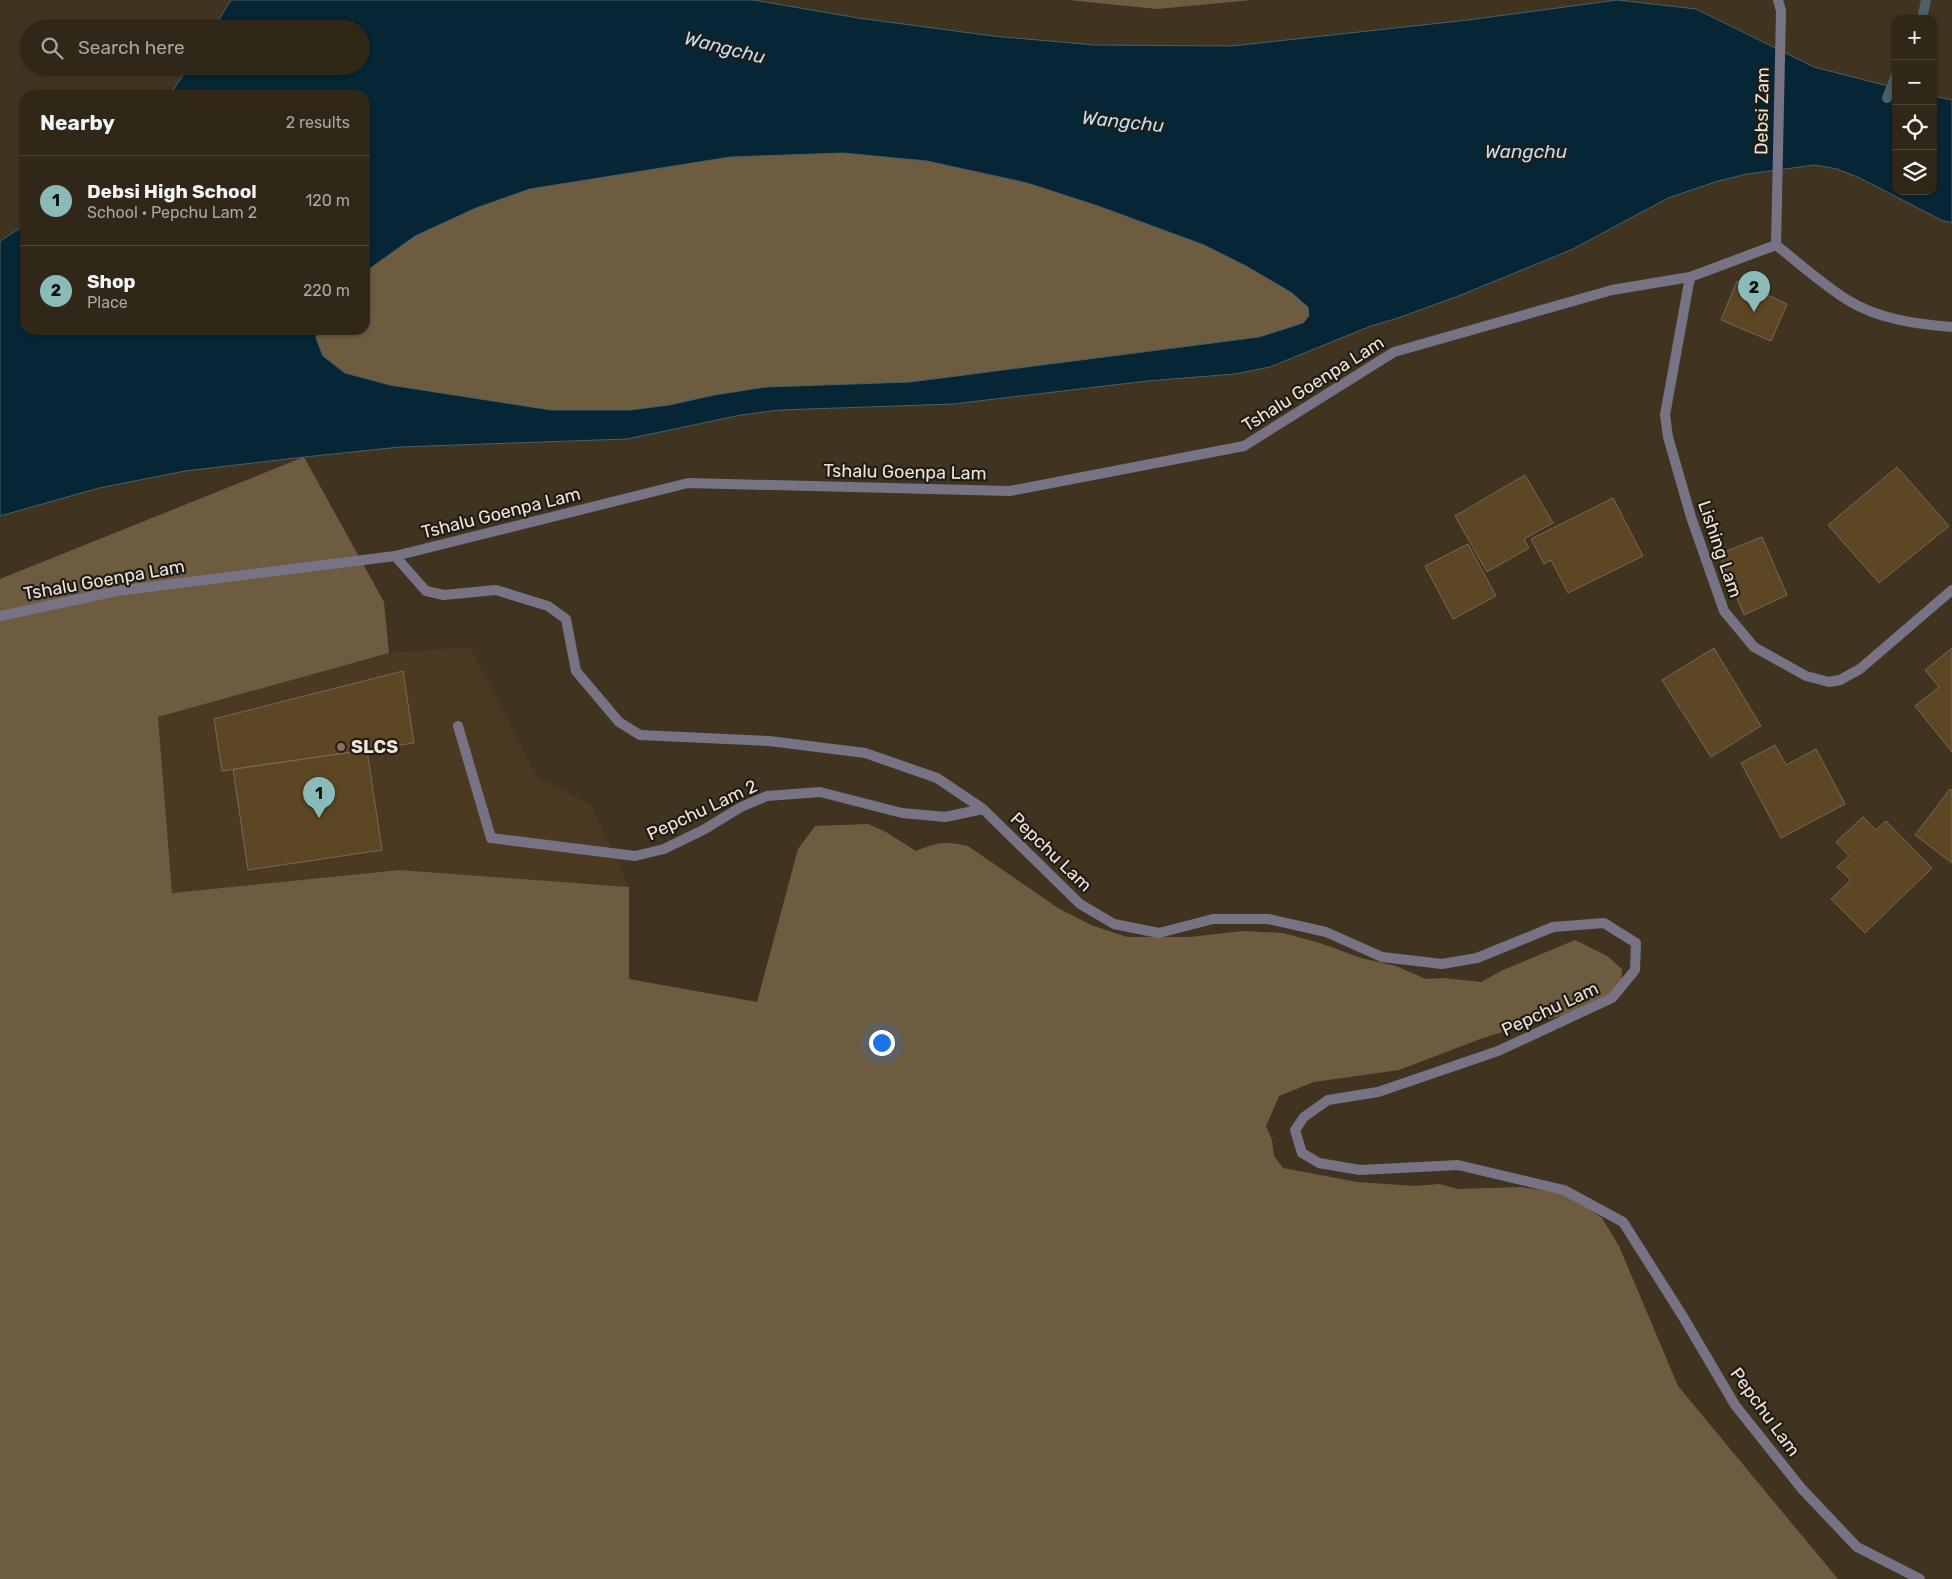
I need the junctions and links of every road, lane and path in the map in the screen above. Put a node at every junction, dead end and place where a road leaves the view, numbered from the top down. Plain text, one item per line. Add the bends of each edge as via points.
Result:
1 (1778, 0) edge
2 (1776, 245) junction
3 (1690, 277) junction
4 (1952, 327) edge
5 (395, 556) junction
6 (1952, 590) edge
7 (0, 616) edge
8 (458, 726) dead end
9 (983, 809) junction
10 (1920, 1579) edge

1 - 2 street, Debsi Zam via 1781,11
2 - 3 street, Tshalu Goenpa Lam
2 - 4 street via 1846,299 1875,313 1913,323
3 - 5 street, Tshalu Goenpa Lam via 1612,290 1394,352 1244,446 1010,491 688,483
3 - 6 street, Lishing Lam via 1665,415 1668,437 1691,517 1724,611 1754,646 1806,676 1829,682 1860,669
5 - 7 street, Tshalu Goenpa Lam via 117,591
5 - 9 street, Pepchu Lam via 426,591 444,595 496,590 548,606 566,619 576,671 619,722 640,736 769,741 865,753 937,778
8 - 9 street, Pepchu Lam 2 via 490,838 636,856 664,849 767,796 820,792 902,813 945,817
9 - 10 street, Pepchu Lam via 1080,904 1123,926 1159,933 1213,919 1268,919 1326,932 1382,957 1442,964 1477,958 1553,927 1604,923 1636,943 1635,970 1612,998 1498,1051 1378,1092 1328,1100 1304,1116 1295,1130 1302,1153 1319,1163 1360,1170 1458,1165 1564,1190 1623,1222 1735,1405 1802,1489 1857,1547

